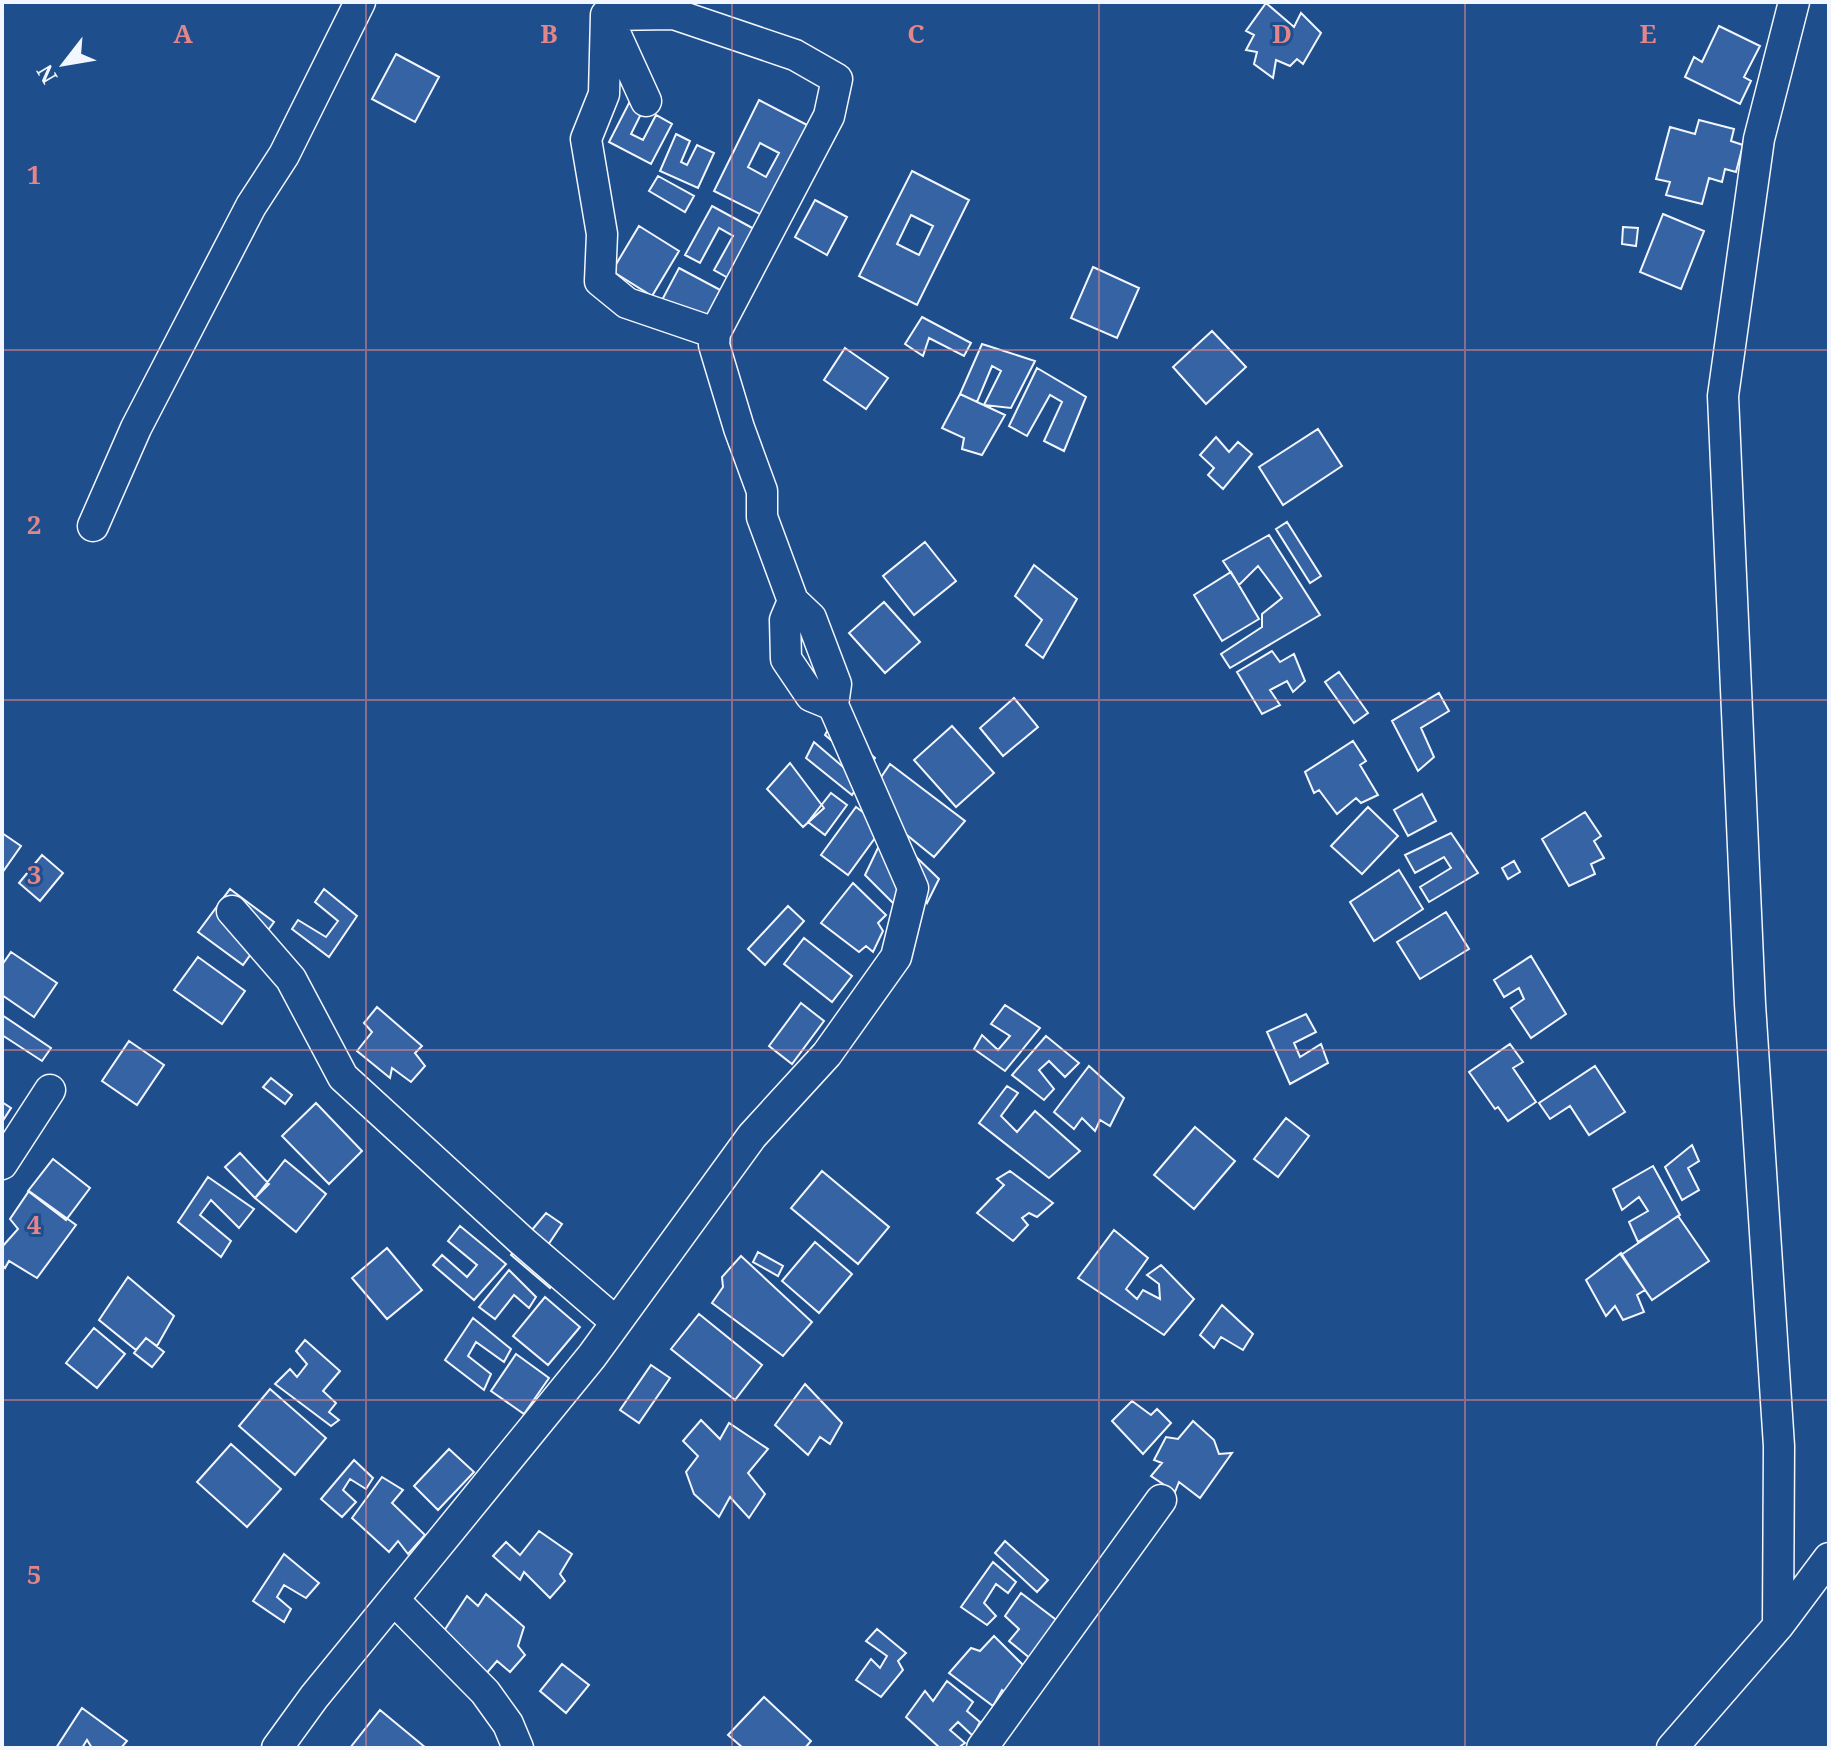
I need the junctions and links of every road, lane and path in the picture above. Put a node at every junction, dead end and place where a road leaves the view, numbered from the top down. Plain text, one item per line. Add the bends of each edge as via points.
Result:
1 (360, 2) edge
2 (1794, 2) edge
3 (604, 8) edge
4 (646, 101) dead end
5 (714, 339) junction
6 (93, 526) dead end
7 (232, 911) dead end
8 (50, 1090) dead end
9 (2, 1164) edge
10 (616, 1322) junction
11 (1161, 1500) dead end
12 (1829, 1558) edge
13 (394, 1600) junction
14 (1778, 1626) junction
15 (277, 1748) edge
16 (518, 1748) edge
17 (982, 1748) edge
18 (1672, 1748) edge

1 - 6 street via 136,428
2 - 14 street via 1759,139 1723,396 1750,1004 1779,1446
3 - 4 street
3 - 5 street via 604,94 586,139 602,234 600,281 627,303
3 - 5 street via 674,14 795,55 837,79 829,116
5 - 10 street via 762,491 762,517 793,601 811,618 836,684 833,705 913,888 896,957 827,1054 752,1136
7 - 10 street via 291,979 343,1077
8 - 9 street
10 - 13 street
11 - 17 street
12 - 14 street
13 - 15 street
13 - 16 street via 485,1692
14 - 18 street

